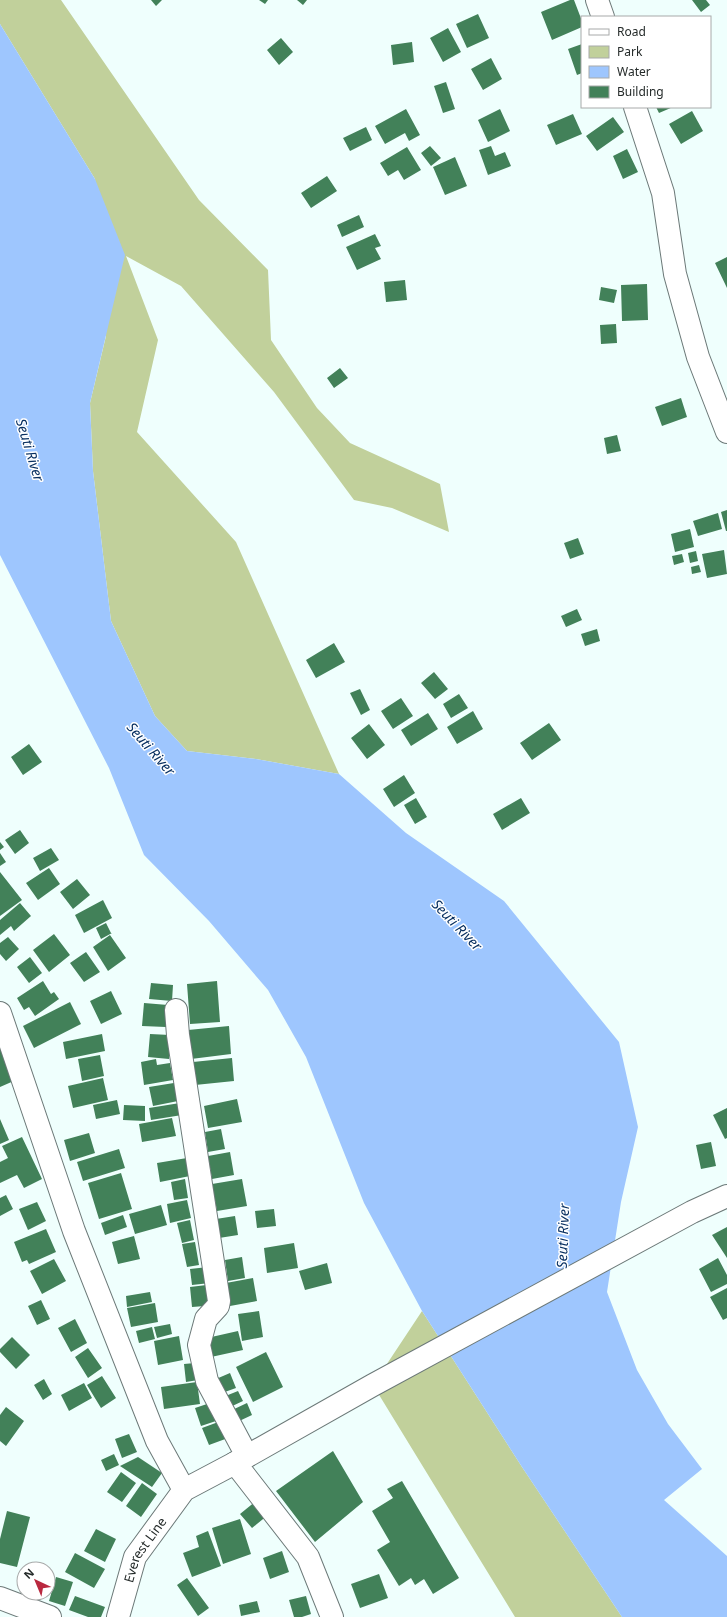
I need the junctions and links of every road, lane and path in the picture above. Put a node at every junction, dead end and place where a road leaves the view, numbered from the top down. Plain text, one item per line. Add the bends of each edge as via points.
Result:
1 (597, 0) edge
2 (603, 16) edge
3 (635, 108) edge
4 (727, 432) edge
5 (176, 1010) dead end
6 (0, 1013) edge
7 (727, 1196) edge
8 (241, 1460) junction
9 (184, 1490) junction
10 (0, 1598) edge
11 (50, 1617) edge
12 (118, 1617) edge
13 (332, 1617) edge

1 - 2 street
3 - 4 street via 663,193 675,274 698,357
5 - 8 street via 219,1301 218,1306 206,1319 198,1345 207,1381
6 - 9 street via 74,1232 157,1441
7 - 8 street via 692,1212 373,1385
8 - 9 street
8 - 13 street via 308,1557
9 - 12 street, Everest Line via 135,1557
10 - 11 street

